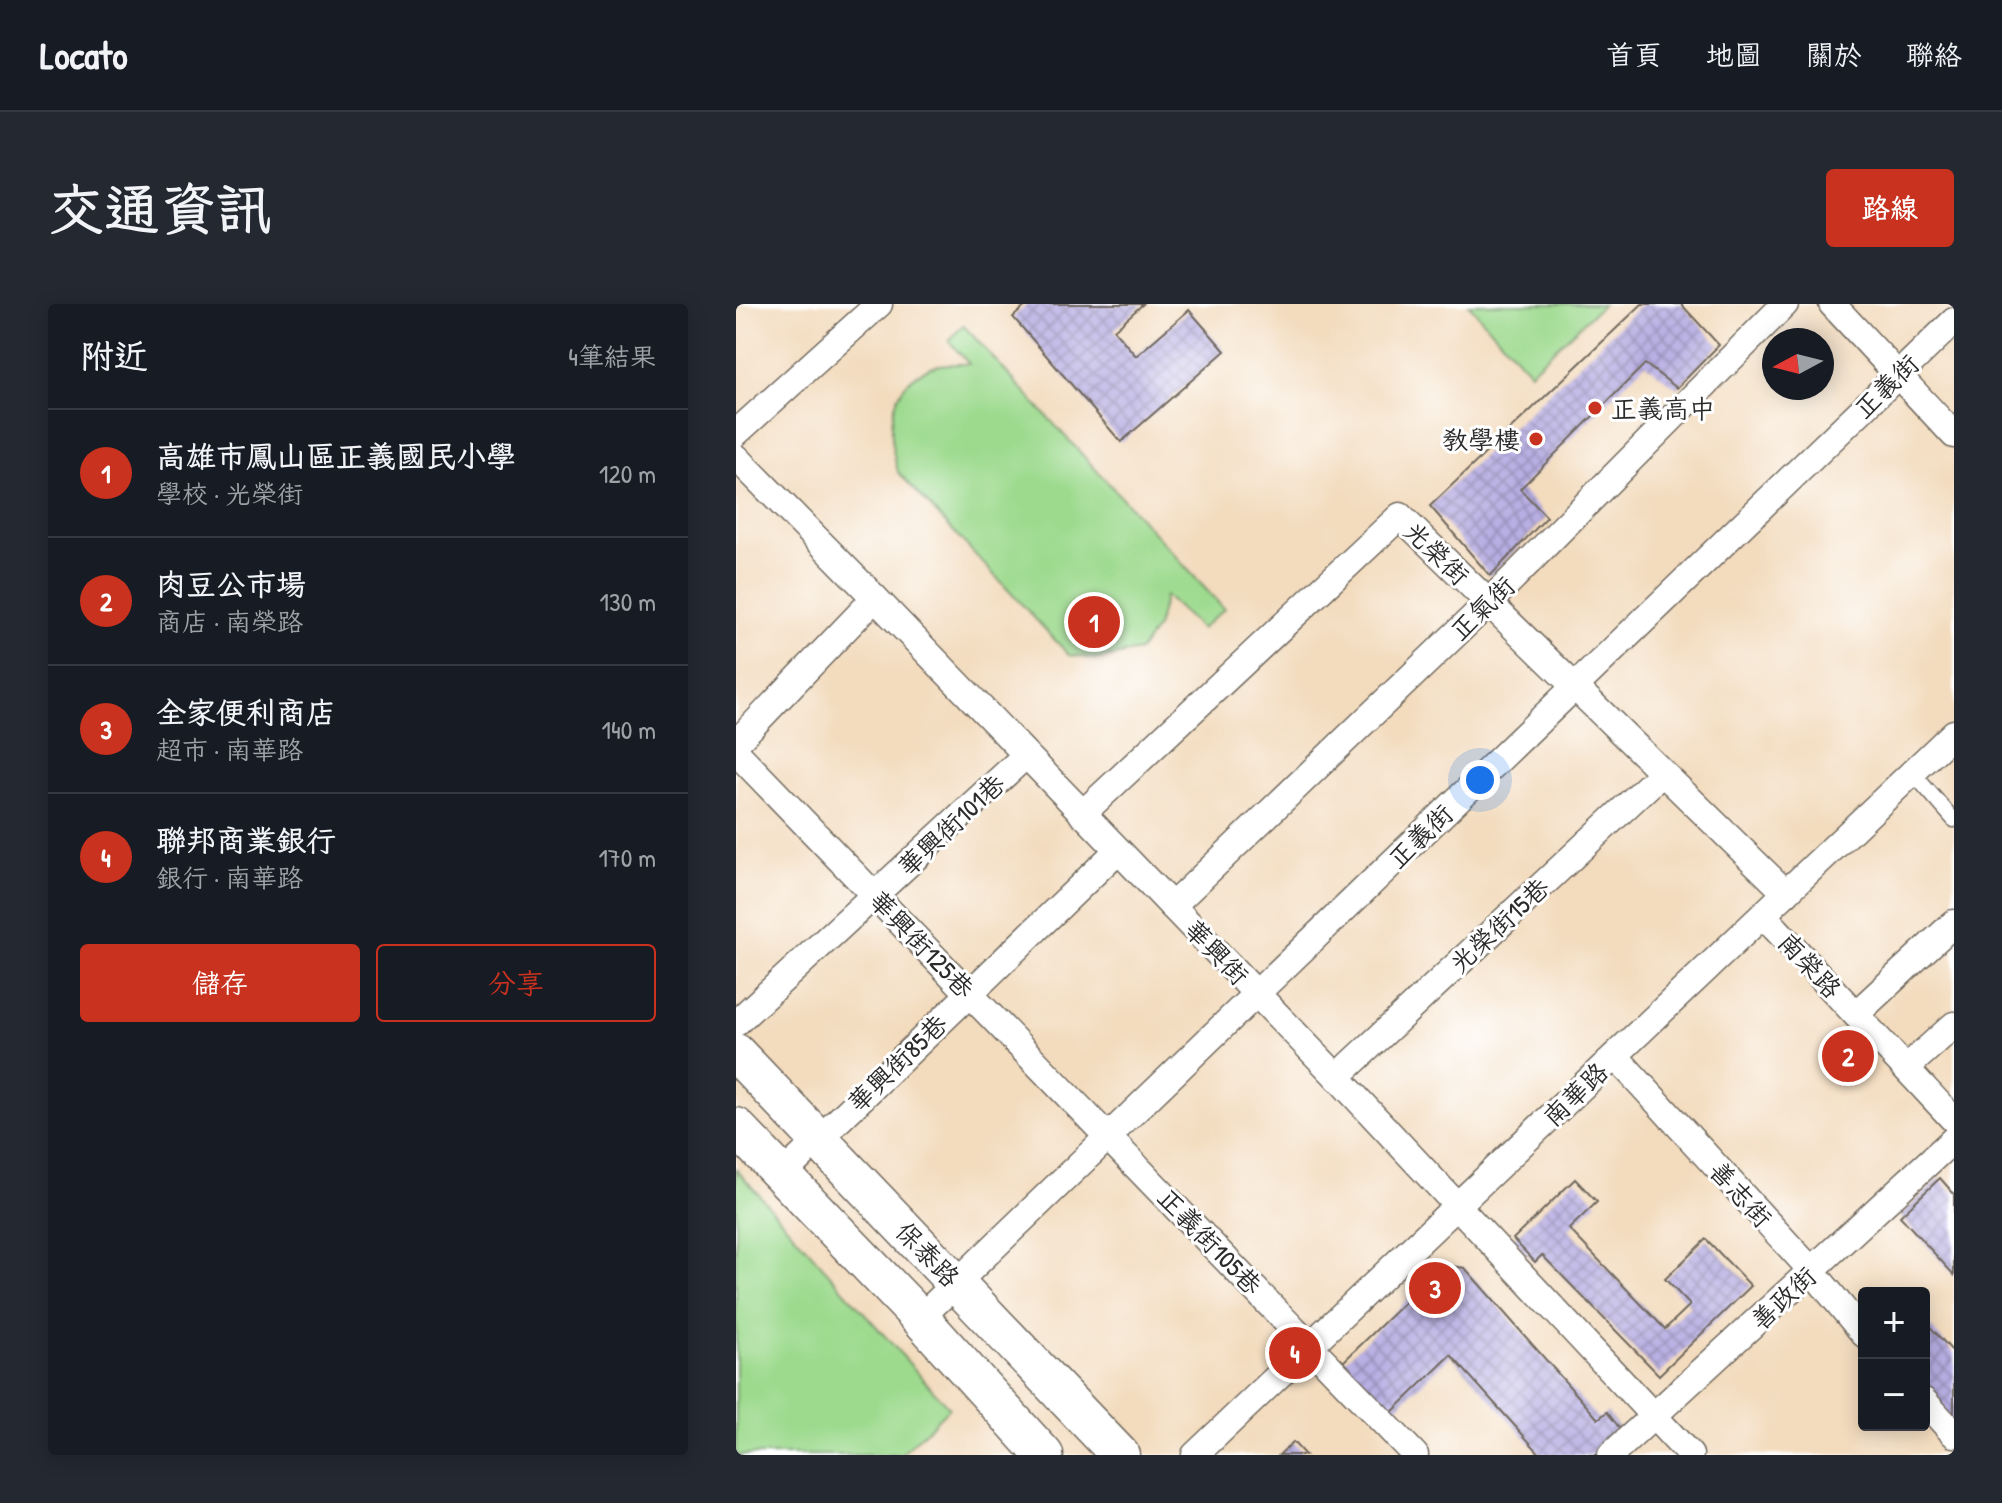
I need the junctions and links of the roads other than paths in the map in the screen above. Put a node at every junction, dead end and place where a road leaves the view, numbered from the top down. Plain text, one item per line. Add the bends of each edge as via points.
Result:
1 (879, 304) edge
2 (1785, 304) edge
3 (1832, 304) edge
4 (1954, 321) edge
5 (1898, 375) junction
6 (736, 433) edge
7 (1954, 435) edge
8 (736, 457) edge
9 (875, 598) junction
10 (1488, 603) junction
11 (1573, 688) junction
12 (1954, 733) edge
13 (736, 743) edge
14 (736, 752) edge
15 (1025, 756) junction
16 (1912, 772) junction
17 (1662, 773) junction
18 (1082, 814) junction
19 (1954, 820) edge
20 (1117, 851) junction
21 (1786, 893) junction
22 (875, 895) junction
23 (1172, 906) junction
24 (1763, 915) junction
25 (1954, 923) edge
26 (969, 992) junction
27 (1257, 994) junction
28 (1856, 1014) junction
29 (736, 1023) edge
30 (1954, 1025) edge
31 (736, 1053) edge
32 (1615, 1056) junction
33 (1906, 1068) junction
34 (1337, 1077) junction
35 (1954, 1120) edge
36 (736, 1127) edge
37 (1109, 1136) junction
38 (818, 1139) junction
39 (1954, 1139) edge
40 (782, 1175) junction
41 (1457, 1206) junction
42 (1812, 1271) junction
43 (956, 1284) junction
44 (920, 1318) junction
45 (1858, 1327) edge
46 (1311, 1345) junction
47 (1930, 1408) edge
48 (1654, 1416) junction
49 (1954, 1434) edge
50 (1044, 1455) edge
51 (1120, 1455) edge
52 (1195, 1455) edge
53 (1415, 1455) edge
54 (1611, 1455) edge
55 (1690, 1455) edge

1 - 6 street
2 - 10 street, 正氣街
3 - 5 street
4 - 5 street, 正義街
5 - 7 street
5 - 11 street, 正義街
8 - 9 street, 華興街
9 - 13 street
9 - 15 street, 華興街
10 - 11 street, 光榮街
10 - 18 street, 光榮街 via 1400,516
10 - 23 street, 正氣街
11 - 17 street, 光榮街
11 - 27 street, 正義街
12 - 16 street, 南華路
14 - 22 street, 華興街125巷
15 - 18 street, 華興街
15 - 22 street, 華興街101巷
16 - 19 lane
16 - 21 street, 南華路
17 - 21 street, 光榮街
17 - 34 street, 光榮街15巷
18 - 20 street, 華興街
20 - 23 street, 華興街
20 - 26 street, 華興街85巷
21 - 24 street, 南華路
22 - 26 street, 華興街125巷
22 - 29 street, 華興街101巷
23 - 27 street, 華興街
24 - 28 street, 南榮路
24 - 32 street, 南華路
25 - 28 street
26 - 37 street, 華興街125巷
26 - 38 street, 華興街85巷
27 - 34 street, 華興街
27 - 37 street, 正義街
28 - 33 street, 南榮路
30 - 33 street
31 - 38 street, 保泰路
32 - 41 street, 南華路
32 - 42 street, 善志街
33 - 35 street, 南榮路
34 - 41 street, 華興街
36 - 40 street, 保泰路
37 - 43 street, 正義街
37 - 46 street, 正義街105巷
38 - 40 street, 華興街85巷
38 - 43 street, 保泰路
39 - 42 street, 善政街
40 - 44 street, 保泰路
41 - 46 street, 南華路
41 - 48 street, 華興街
42 - 45 street, 善志街
42 - 48 street, 善政街
43 - 44 street, 正義街
43 - 51 street, 保泰路
44 - 50 street, 保泰路
46 - 52 street, 南華路
46 - 53 street, 正義街105巷
47 - 49 street
48 - 54 street, 善政街
48 - 55 street, 華興街

